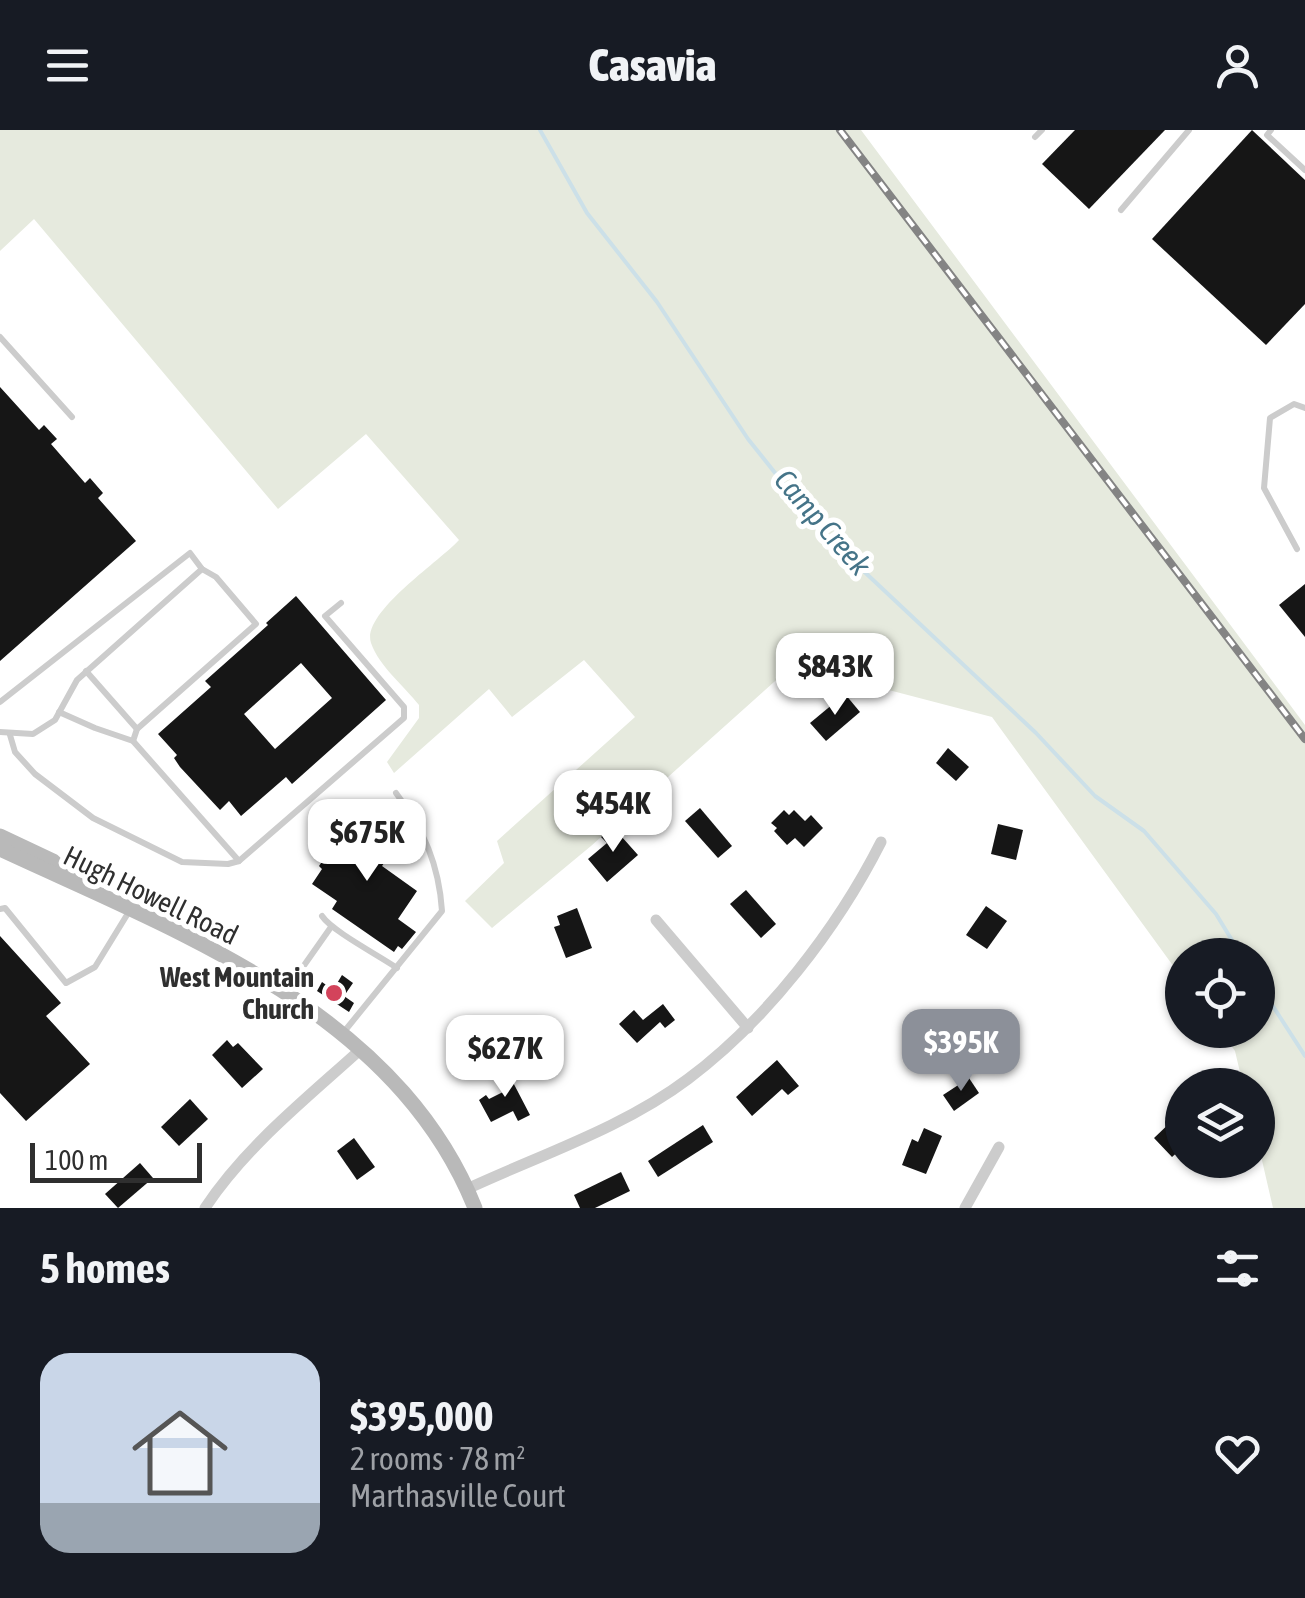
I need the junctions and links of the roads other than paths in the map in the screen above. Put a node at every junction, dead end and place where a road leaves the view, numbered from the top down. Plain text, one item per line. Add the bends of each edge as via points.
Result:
1 (1042, 130) edge
2 (1189, 130) edge
3 (1271, 130) edge
4 (1035, 137) dead end
5 (1305, 170) edge
6 (1121, 210) dead end
7 (0, 337) edge
8 (1305, 408) edge
9 (72, 417) dead end
10 (1297, 549) dead end
11 (202, 569) junction
12 (341, 602) dead end
13 (86, 672) junction
14 (0, 702) edge
15 (60, 712) junction
16 (137, 728) junction
17 (0, 732) edge
18 (10, 735) junction
19 (134, 741) junction
20 (396, 793) dead end
21 (0, 836) edge
22 (880, 842) dead end
23 (0, 849) edge
24 (239, 861) junction
25 (80, 887) junction
26 (0, 909) edge
27 (130, 910) junction
28 (322, 916) dead end
29 (656, 920) dead end
30 (331, 926) junction
31 (396, 968) junction
32 (285, 992) junction
33 (748, 1028) junction
34 (344, 1032) junction
35 (361, 1050) junction
36 (1000, 1147) dead end
37 (468, 1189) junction
38 (205, 1208) edge
39 (475, 1208) edge
40 (965, 1208) edge

1 - 4 lane
2 - 6 lane
3 - 5 lane via 1267,135
7 - 9 lane
8 - 10 lane via 1294,404 1270,418 1264,488
11 - 13 lane
11 - 14 lane via 190,553
11 - 16 lane via 216,576 256,624
12 - 24 lane via 325,616 404,707 404,718
13 - 15 lane
13 - 16 lane
15 - 18 lane via 33,734
15 - 19 lane
16 - 19 lane
17 - 18 lane
18 - 24 lane via 14,752 93,818 182,862
19 - 24 lane
20 - 31 lane via 422,829 442,911
21 - 25 main road via 53,861
22 - 33 street via 858,887
23 - 25 main road, Hugh Howell Road
25 - 27 main road, Hugh Howell Road
26 - 27 lane via 66,983 95,966
27 - 32 main road, Hugh Howell Road
28 - 30 lane
29 - 33 street
30 - 31 lane
30 - 32 lane
31 - 34 lane
32 - 34 main road, Hugh Howell Road
33 - 37 street via 642,1108
34 - 35 main road, Hugh Howell Road
35 - 37 main road, Hugh Howell Road via 406,1096
35 - 38 street via 253,1148
36 - 40 street
37 - 39 main road, Hugh Howell Road

